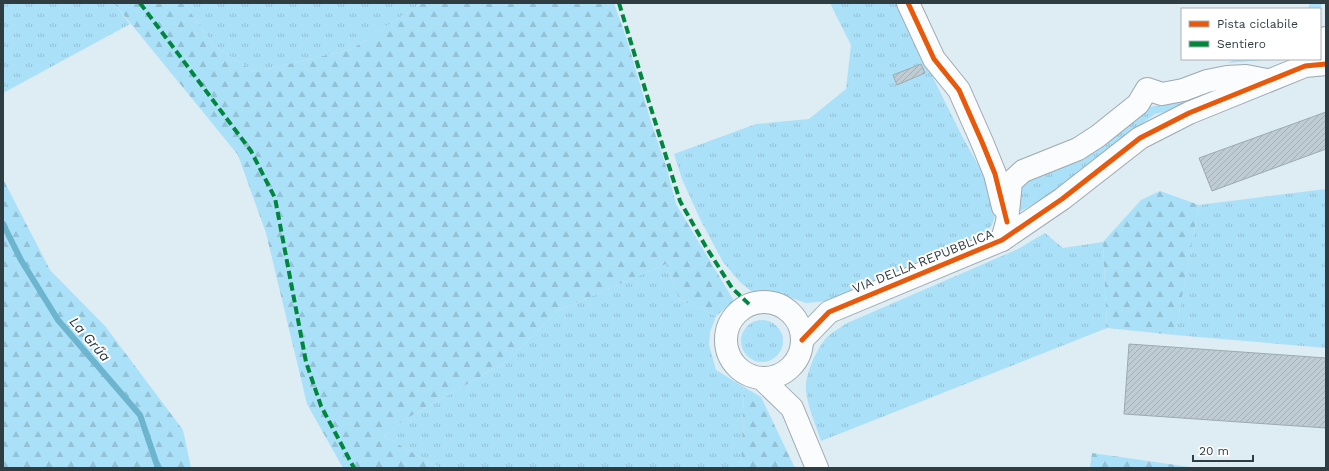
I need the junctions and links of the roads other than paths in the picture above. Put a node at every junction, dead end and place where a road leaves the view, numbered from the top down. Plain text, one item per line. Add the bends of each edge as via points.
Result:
1 (908, 3) edge
2 (1308, 62) edge
3 (1326, 64) edge
4 (1269, 80) junction
5 (1004, 231) junction
6 (786, 308) junction
7 (829, 312) junction
8 (802, 340) junction
9 (794, 364) junction
10 (761, 378) junction
11 (792, 408) junction
12 (816, 468) edge

1 - 5 street via 934,59 959,90 982,142 995,174
2 - 3 street, VIA DELLA REPUBBLICA
2 - 4 street, VIA DELLA REPUBBLICA
4 - 5 street, VIA DELLA REPUBBLICA via 1189,113 1140,138 1062,199
4 - 5 street via 1246,76 1227,77 1162,94 1147,89 1138,104 1098,136 1078,149 1023,171 1011,182
5 - 7 street, VIA DELLA REPUBBLICA
6 - 7 street, VIA DELLA REPUBBLICA
6 - 8 street, VIA DELLA REPUBBLICA via 798,322
6 - 10 street, VIA DELLA REPUBBLICA via 772,302 753,303 737,313 728,329 727,347 733,361 743,371
7 - 8 street, VIA DELLA REPUBBLICA
8 - 9 street, VIA DELLA REPUBBLICA via 801,351
9 - 10 street via 779,375
9 - 11 street, VIA DELLA REPUBBLICA
10 - 11 street, VIA DELLA REPUBBLICA
11 - 12 street, VIA DELLA REPUBBLICA

